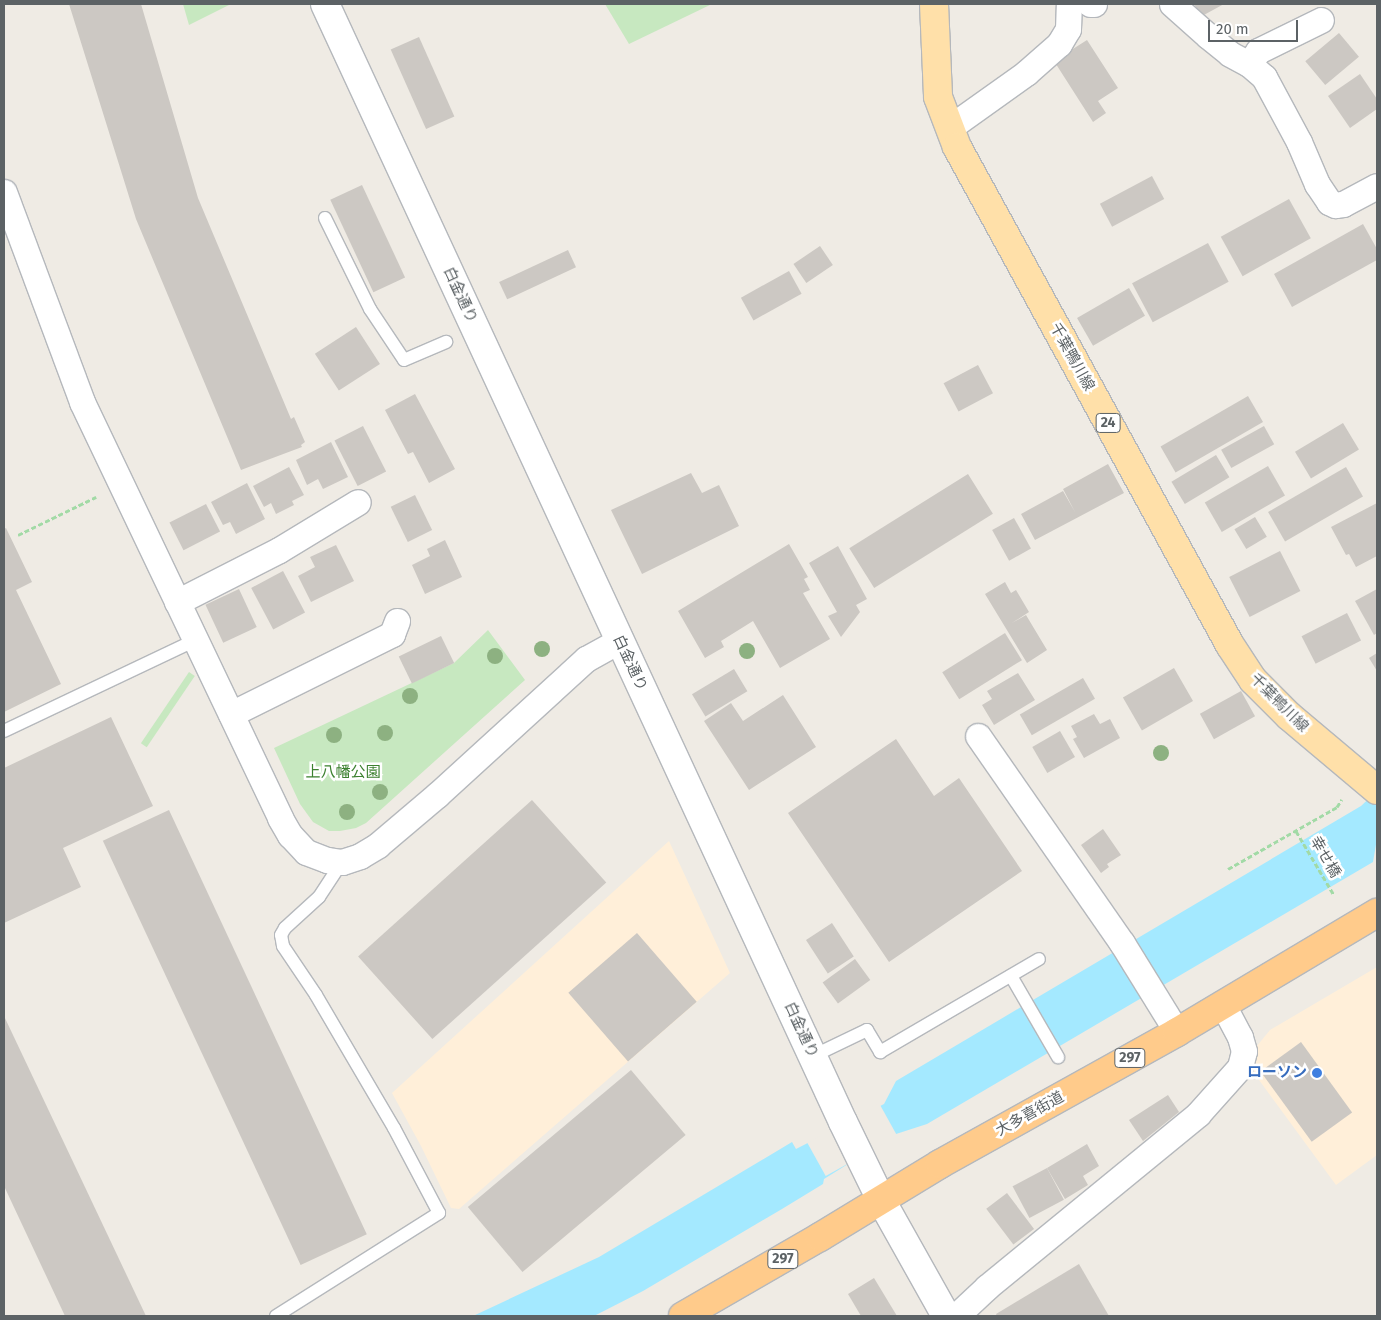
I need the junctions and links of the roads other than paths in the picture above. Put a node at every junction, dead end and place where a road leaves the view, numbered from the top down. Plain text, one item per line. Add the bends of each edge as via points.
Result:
1 (325, 4) edge
2 (934, 4) edge
3 (1070, 4) edge
4 (1090, 4) edge
5 (1094, 4) edge
6 (1172, 4) edge
7 (1321, 20) dead end
8 (1250, 64) junction
9 (948, 128) junction
10 (1377, 186) edge
11 (4, 192) edge
12 (325, 218) dead end
13 (446, 342) dead end
14 (358, 502) dead end
15 (177, 602) junction
16 (397, 620) dead end
17 (196, 640) junction
18 (620, 640) junction
19 (231, 714) junction
20 (4, 731) edge
21 (978, 736) dead end
22 (1377, 790) edge
23 (342, 862) junction
24 (1377, 913) edge
25 (1039, 959) dead end
26 (1011, 976) junction
27 (1222, 1005) junction
28 (1177, 1032) junction
29 (1056, 1054) dead end
30 (813, 1056) junction
31 (881, 1200) junction
32 (276, 1316) edge
33 (683, 1316) edge
34 (946, 1316) edge
35 (956, 1316) edge

1 - 18 street, 白金通り
2 - 9 main road, 千葉鴨川線 / 24 via 938,97
3 - 9 street via 1068,29 1059,44 1026,73
4 - 5 street
6 - 8 street via 1230,54
7 - 8 street via 1258,51
8 - 10 street via 1264,77 1300,142 1317,184 1330,202 1343,204
9 - 22 main road, 千葉鴨川線 / 24 via 1230,645 1254,680 1289,716
11 - 15 street via 82,402
12 - 13 lane via 370,309 404,360
14 - 15 street via 279,550
15 - 17 street
16 - 19 street via 392,634
17 - 19 street
17 - 20 lane
18 - 23 street via 586,659 385,840 360,856
18 - 30 street, 白金通り
19 - 23 street via 290,835 315,857
21 - 28 street via 1122,942
23 - 32 lane via 319,897 284,928 281,935 283,946 316,995 394,1128 439,1213
24 - 27 highway, 大多喜街道 / 297
25 - 26 lane
26 - 29 lane
26 - 30 lane via 880,1052 867,1030
27 - 28 highway, 大多喜街道 / 297
27 - 35 street via 1240,1037 1244,1051 1240,1067 1198,1114
28 - 31 highway, 大多喜街道 / 297
30 - 31 street, 白金通り
31 - 33 highway, 大多喜街道 / 297
31 - 34 street, 白金通り

